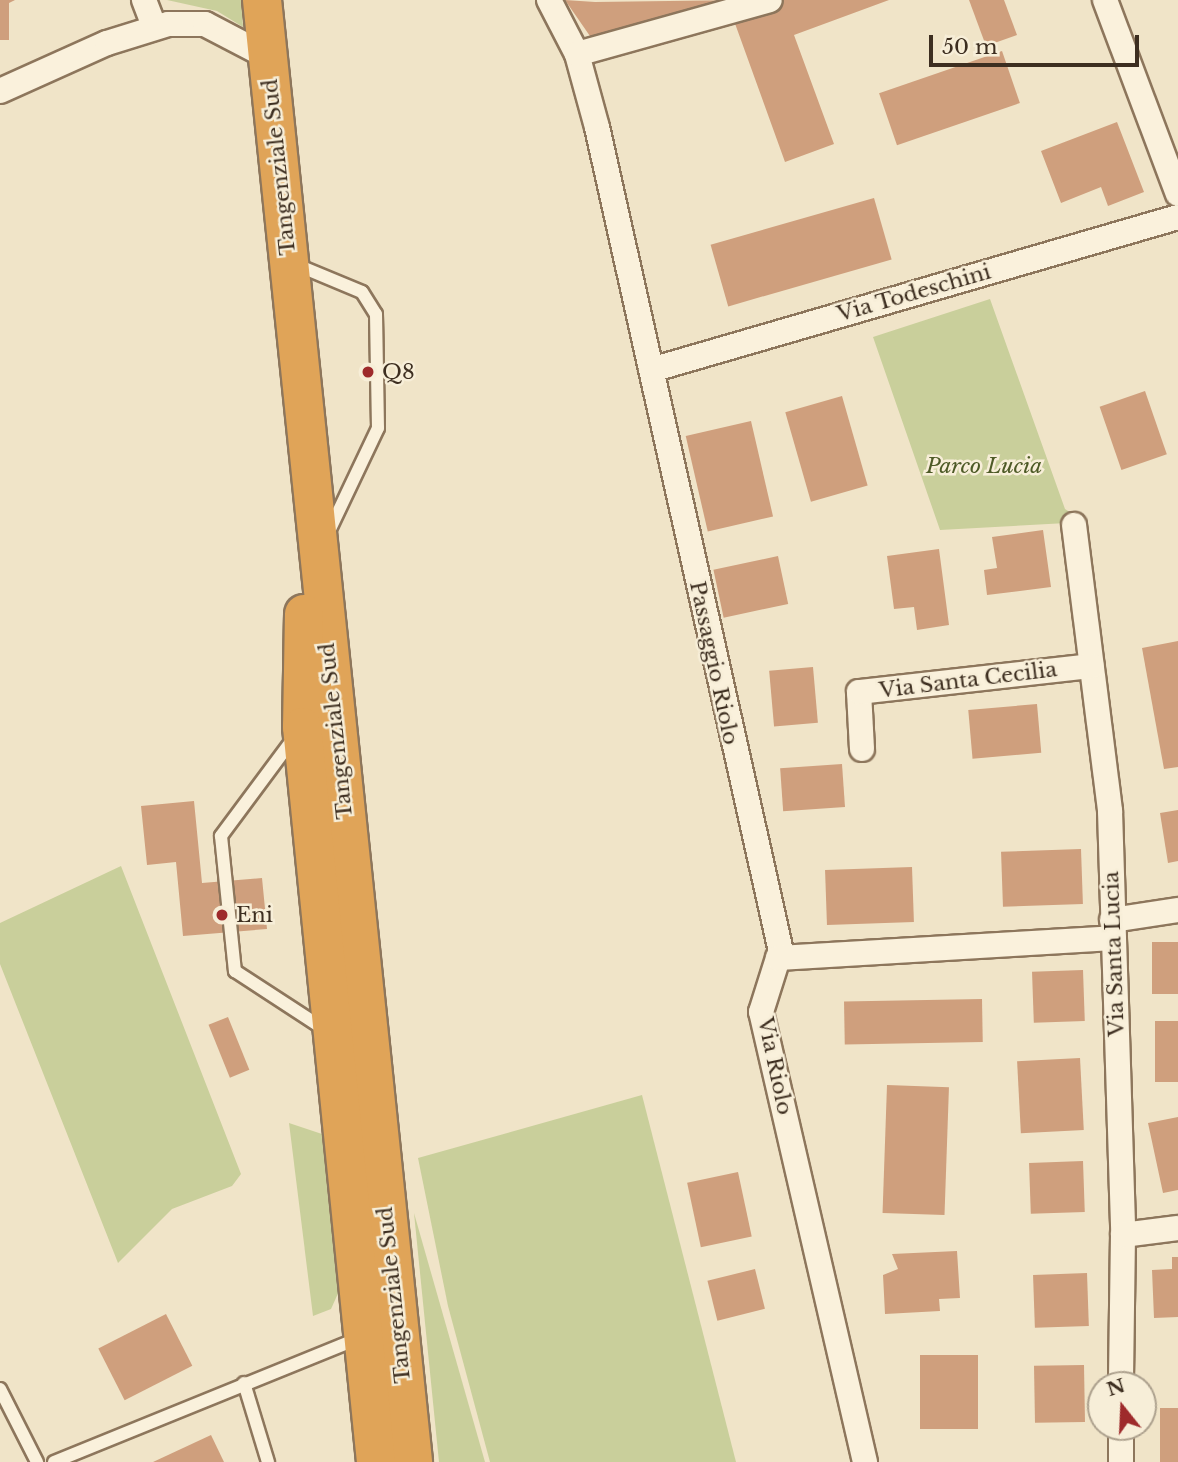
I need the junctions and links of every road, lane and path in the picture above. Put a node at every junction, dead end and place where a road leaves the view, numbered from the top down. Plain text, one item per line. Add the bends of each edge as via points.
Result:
1 (145, 0) edge
2 (262, 0) edge
3 (530, 0) edge
4 (549, 0) edge
5 (770, 0) edge
6 (1105, 0) edge
7 (154, 26) junction
8 (577, 54) junction
9 (268, 57) junction
10 (0, 90) edge
11 (1178, 194) edge
12 (1178, 217) edge
13 (287, 250) junction
14 (651, 370) junction
15 (309, 444) junction
16 (1074, 525) dead end
17 (318, 553) junction
18 (1092, 666) junction
19 (302, 727) junction
20 (862, 749) dead end
21 (1178, 910) edge
22 (1113, 929) junction
23 (782, 956) junction
24 (333, 1033) junction
25 (1178, 1228) edge
26 (1123, 1235) junction
27 (364, 1337) junction
28 (1121, 1371) edge
29 (244, 1383) junction
30 (0, 1389) edge
31 (1121, 1441) edge
32 (37, 1462) edge
33 (54, 1462) edge
34 (268, 1462) edge
35 (376, 1462) edge
36 (413, 1462) edge
37 (866, 1462) edge
38 (1121, 1462) edge

1 - 7 street
2 - 9 highway, Tangenziale Sud
3 - 8 street
4 - 8 street
5 - 8 street
6 - 11 street
7 - 9 street via 205,24
7 - 10 street
8 - 14 street, Passaggio Riolo
9 - 13 highway, Tangenziale Sud
12 - 14 street, Via Todeschini
13 - 15 highway, Tangenziale Sud
13 - 17 lane via 300,268 362,292 376,314 378,428
14 - 23 street, Passaggio Riolo
15 - 17 highway, Tangenziale Sud
15 - 19 highway
16 - 18 street, Via Santa Lucia
17 - 36 highway, Tangenziale Sud
18 - 20 street, Via Santa Cecilia via 859,692
18 - 22 street, Via Santa Lucia via 1110,811
19 - 24 highway
19 - 24 lane via 220,836 235,971
21 - 22 street
22 - 23 street
22 - 26 street, Via Santa Lucia
23 - 37 street, Via Riolo via 761,1012
24 - 27 highway
25 - 26 street
26 - 28 street, Via Santa Lucia
27 - 29 lane
27 - 35 highway
29 - 33 lane
29 - 34 lane
30 - 32 lane
31 - 38 street

